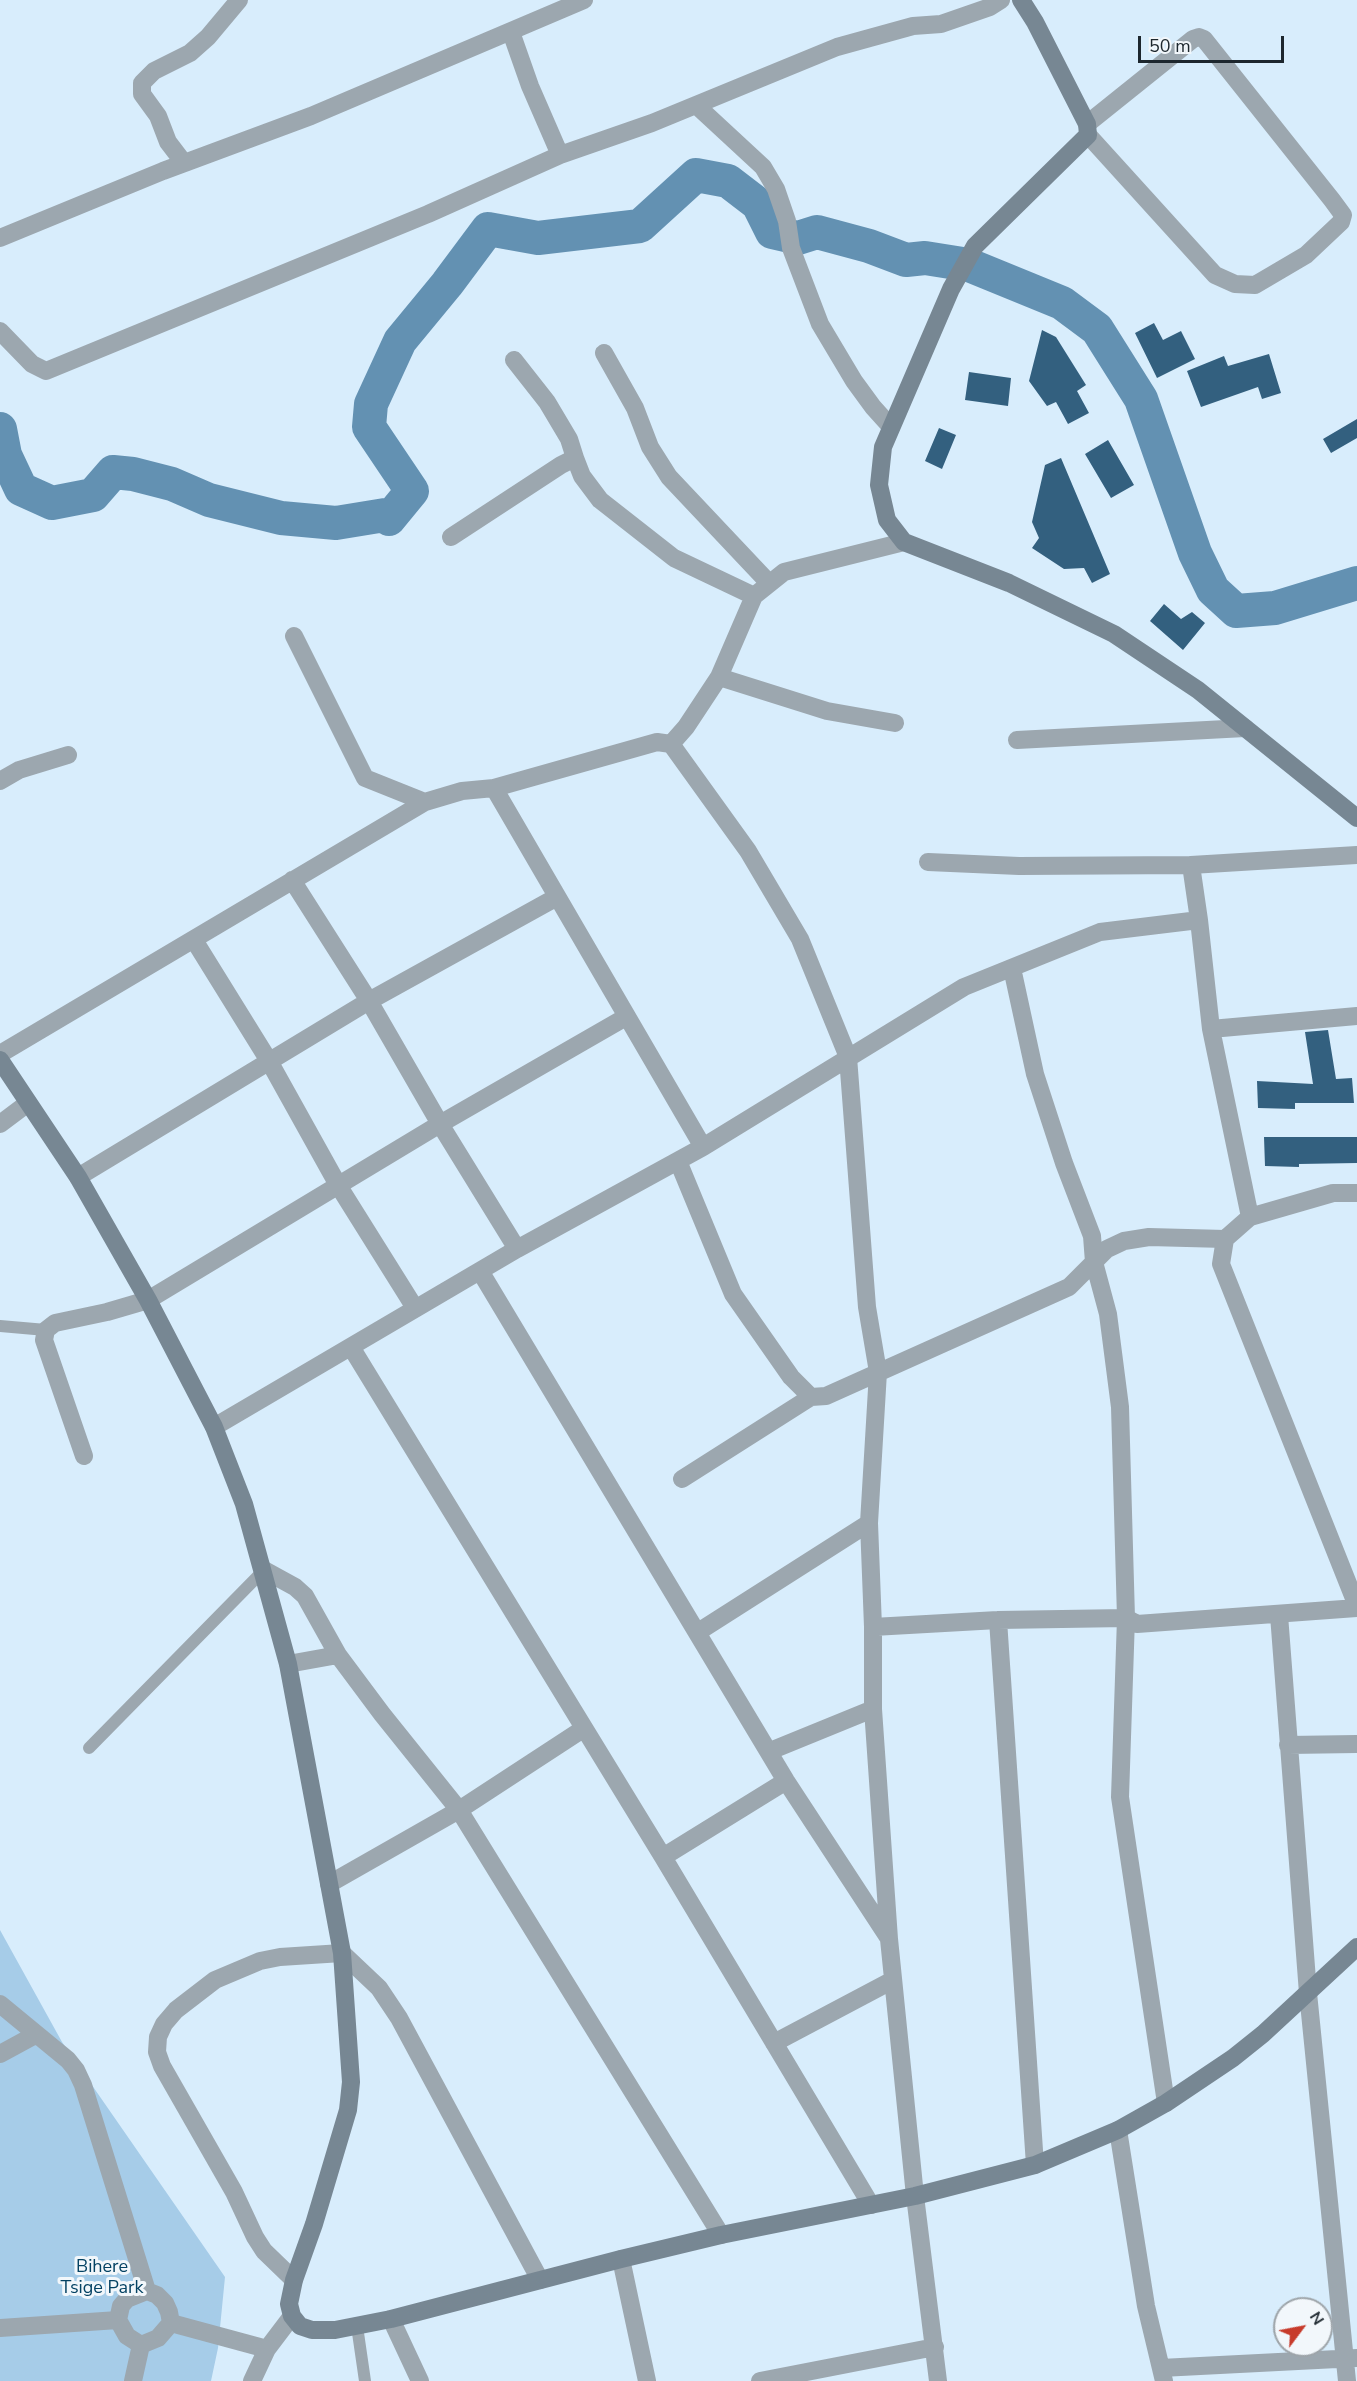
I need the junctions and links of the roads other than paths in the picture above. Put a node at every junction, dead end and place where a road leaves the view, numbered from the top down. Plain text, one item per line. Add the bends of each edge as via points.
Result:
1 (239, 0) edge
2 (584, 0) edge
3 (1001, 0) edge
4 (1021, 0) edge
5 (511, 32) junction
6 (696, 105) junction
7 (1087, 129) junction
8 (560, 155) junction
9 (184, 164) junction
10 (0, 238) edge
11 (0, 331) edge
12 (604, 353) dead end
13 (514, 360) dead end
14 (891, 427) junction
15 (575, 458) junction
16 (451, 537) dead end
17 (904, 542) junction
18 (769, 583) junction
19 (754, 596) junction
20 (294, 636) dead end
21 (719, 677) junction
22 (895, 723) dead end
23 (1245, 728) junction
24 (1017, 740) dead end
25 (671, 744) junction
26 (68, 755) dead end
27 (0, 781) edge
28 (494, 789) junction
29 (425, 802) junction
30 (1357, 818) edge
31 (1357, 855) edge
32 (928, 862) dead end
33 (1191, 865) junction
34 (292, 879) junction
35 (557, 897) junction
36 (1199, 920) junction
37 (194, 940) junction
38 (1012, 968) junction
39 (369, 1001) junction
40 (1357, 1016) edge
41 (626, 1017) junction
42 (1211, 1029) junction
43 (0, 1054) edge
44 (848, 1057) junction
45 (0, 1060) edge
46 (269, 1061) junction
47 (28, 1103) junction
48 (0, 1124) edge
49 (440, 1124) junction
50 (703, 1147) junction
51 (678, 1161) junction
52 (78, 1177) junction
53 (338, 1185) junction
54 (1357, 1193) edge
55 (1250, 1217) junction
56 (1226, 1239) junction
57 (517, 1249) junction
58 (1095, 1262) junction
59 (480, 1271) junction
60 (148, 1299) junction
61 (415, 1308) junction
62 (0, 1326) edge
63 (46, 1330) junction
64 (351, 1347) junction
65 (878, 1372) junction
66 (811, 1397) junction
67 (214, 1428) junction
68 (84, 1456) dead end
69 (682, 1479) dead end
70 (869, 1523) junction
71 (264, 1570) junction
72 (1357, 1607) edge
73 (1279, 1615) junction
74 (1126, 1618) junction
75 (998, 1620) junction
76 (873, 1627) junction
77 (698, 1632) junction
78 (338, 1655) junction
79 (288, 1664) junction
80 (873, 1709) junction
81 (583, 1728) junction
82 (1357, 1744) edge
83 (1288, 1745) junction
84 (89, 1748) dead end
85 (771, 1751) junction
86 (786, 1781) junction
87 (459, 1810) junction
88 (663, 1857) junction
89 (329, 1884) junction
90 (889, 1939) junction
91 (1357, 1947) edge
92 (342, 1953) junction
93 (893, 1980) junction
94 (1308, 1993) junction
95 (0, 2004) edge
96 (35, 2035) junction
97 (774, 2043) junction
98 (0, 2054) edge
99 (1166, 2103) junction
100 (1118, 2130) junction
101 (1035, 2165) junction
102 (915, 2196) junction
103 (871, 2205) junction
104 (721, 2235) junction
105 (621, 2259) junction
106 (294, 2280) junction
107 (540, 2280) junction
108 (147, 2291) junction
109 (292, 2316) junction
110 (391, 2319) junction
111 (118, 2320) junction
112 (171, 2323) junction
113 (357, 2326) junction
114 (0, 2328) edge
115 (141, 2345) junction
116 (935, 2347) junction
117 (267, 2349) junction
118 (1350, 2358) edge
119 (1162, 2375) edge
120 (133, 2381) edge
121 (252, 2381) edge
122 (365, 2381) edge
123 (420, 2381) edge
124 (647, 2381) edge
125 (760, 2381) edge
126 (938, 2381) edge
127 (1347, 2381) edge

1 - 9 street via 190,53 154,71 142,83 142,94
2 - 5 street
3 - 6 street via 941,24 913,26 837,47
4 - 7 main road
5 - 8 street
5 - 9 street via 311,116
6 - 8 street
6 - 14 street via 763,167 776,189 787,220 791,248 820,324 854,381
7 - 7 street via 1199,36 1332,200 1343,215 1341,222 1306,255 1255,285 1235,284 1215,275
7 - 14 main road via 975,246 951,289
8 - 11 street via 428,214 46,370 32,364
9 - 10 street
12 - 18 street via 669,477
13 - 15 street via 547,402 569,439
14 - 17 main road via 883,447 879,485 887,520
15 - 16 street
15 - 19 street via 582,476 600,500 674,558
17 - 18 street via 784,572
17 - 23 main road via 1009,584 1114,634 1198,690
18 - 19 street
19 - 21 street
20 - 29 street via 365,778
21 - 22 street via 827,711
21 - 25 street
23 - 24 street
23 - 30 main road
25 - 28 street via 657,742
25 - 44 street via 748,851 800,939
26 - 27 street via 19,770
28 - 29 street via 462,791
28 - 35 street
29 - 34 street
31 - 33 street
32 - 33 street
33 - 36 street
34 - 37 street
34 - 39 street
35 - 39 street
35 - 41 street
36 - 38 street via 1100,932
36 - 42 street
37 - 43 street
37 - 46 street
38 - 44 street via 964,987
38 - 58 street via 1035,1074 1092,1236
39 - 46 street
39 - 49 street
40 - 42 street
41 - 49 street
41 - 50 street
42 - 55 street
44 - 50 street
44 - 65 street via 867,1307
45 - 47 main road
46 - 52 street
46 - 53 street
47 - 48 street
47 - 52 main road
49 - 53 street
49 - 57 street
50 - 51 street
51 - 57 street
51 - 66 street via 733,1294 791,1377
52 - 60 main road
53 - 60 street
53 - 61 street
54 - 55 street via 1333,1193
55 - 56 street
56 - 58 street via 1140,1238 1107,1249
56 - 72 street via 1221,1264
57 - 59 street
58 - 65 street via 1069,1287
58 - 74 street via 1108,1314 1120,1407
59 - 61 street
59 - 77 street
60 - 63 street via 55,1323
60 - 67 main road
61 - 64 street
62 - 63 lane
63 - 68 street via 44,1340
64 - 67 street
64 - 81 street
65 - 66 street via 826,1396
65 - 70 street
66 - 69 street
67 - 71 main road via 244,1504
70 - 76 street
70 - 77 street
71 - 78 street via 306,1596
71 - 79 main road
71 - 84 lane
72 - 73 street
73 - 74 street via 1137,1624
73 - 83 street
74 - 75 street
74 - 99 street via 1120,1797
75 - 76 street
75 - 101 street
76 - 80 street
77 - 85 street
78 - 79 street
78 - 87 street
79 - 89 main road
80 - 85 street
80 - 90 street
81 - 87 street
81 - 88 street
82 - 83 street
83 - 94 street
85 - 86 street
86 - 88 street
86 - 90 street
87 - 89 street
87 - 104 street
88 - 97 street
89 - 92 main road
90 - 93 street
91 - 94 main road
92 - 106 main road via 351,2082 348,2110
92 - 106 street via 260,1961 215,1980 176,2010 158,2037 157,2052 162,2066 234,2192 255,2237
92 - 107 street via 379,1988 399,2018
93 - 97 street
93 - 102 street
94 - 99 main road via 1233,2058
94 - 118 street
95 - 96 street
96 - 98 street
96 - 108 street via 68,2060 83,2085
97 - 103 street
99 - 100 main road
100 - 101 main road
100 - 119 street via 1146,2306
101 - 102 main road
102 - 103 main road
102 - 116 street
103 - 104 main road
104 - 105 main road
105 - 107 main road
105 - 124 street
106 - 109 main road via 289,2304
107 - 110 main road
108 - 111 street via 127,2299
108 - 112 street via 165,2303
109 - 113 main road via 300,2326 312,2330
109 - 117 street
110 - 113 main road
110 - 123 street
111 - 114 street
111 - 115 street via 127,2336
112 - 115 street via 158,2338
112 - 117 street
113 - 122 lane
115 - 120 street
116 - 125 street
116 - 126 street
117 - 121 street
118 - 119 street
118 - 127 street

